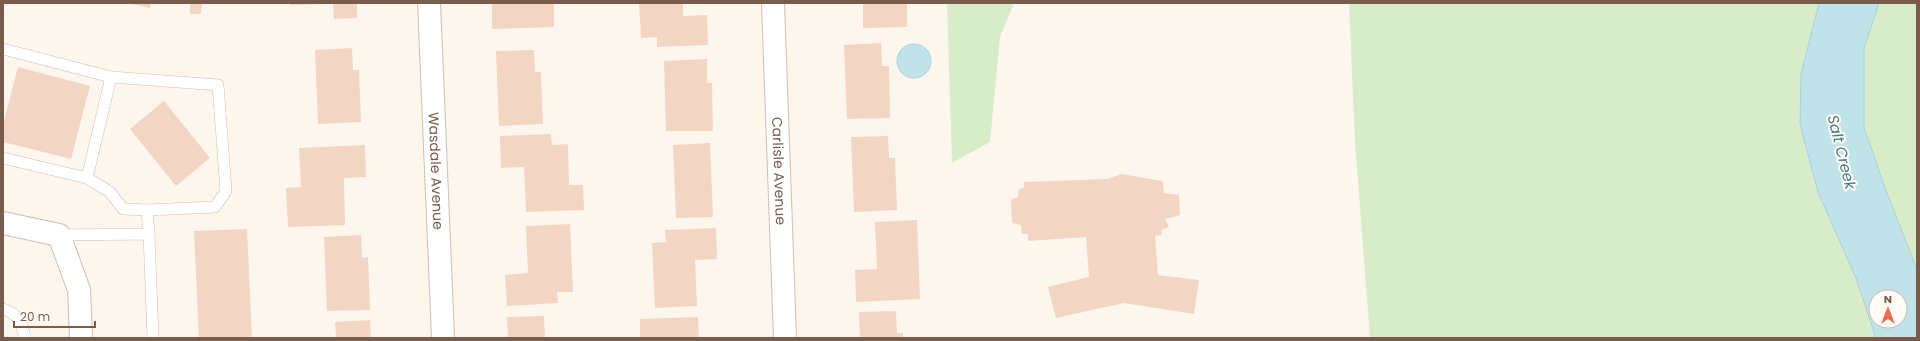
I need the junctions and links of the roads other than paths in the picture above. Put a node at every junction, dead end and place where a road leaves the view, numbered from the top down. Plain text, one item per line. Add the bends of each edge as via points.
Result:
1 (429, 3) edge
2 (773, 3) edge
3 (3, 49) edge
4 (111, 77) junction
5 (3, 158) edge
6 (87, 178) junction
7 (147, 210) junction
8 (3, 223) edge
9 (149, 234) junction
10 (59, 235) junction
11 (3, 309) edge
12 (26, 338) edge
13 (82, 338) edge
14 (153, 338) edge
15 (443, 338) edge
16 (785, 338) edge

1 - 15 street, Wasdale Avenue
2 - 16 street, Carlisle Avenue
3 - 4 lane
4 - 6 lane
4 - 7 lane via 218,85 226,191 215,207
5 - 6 lane
6 - 7 lane via 110,192 123,209
7 - 9 lane
8 - 10 street
9 - 10 lane
9 - 14 lane
10 - 13 street via 79,290
11 - 12 lane via 21,322

